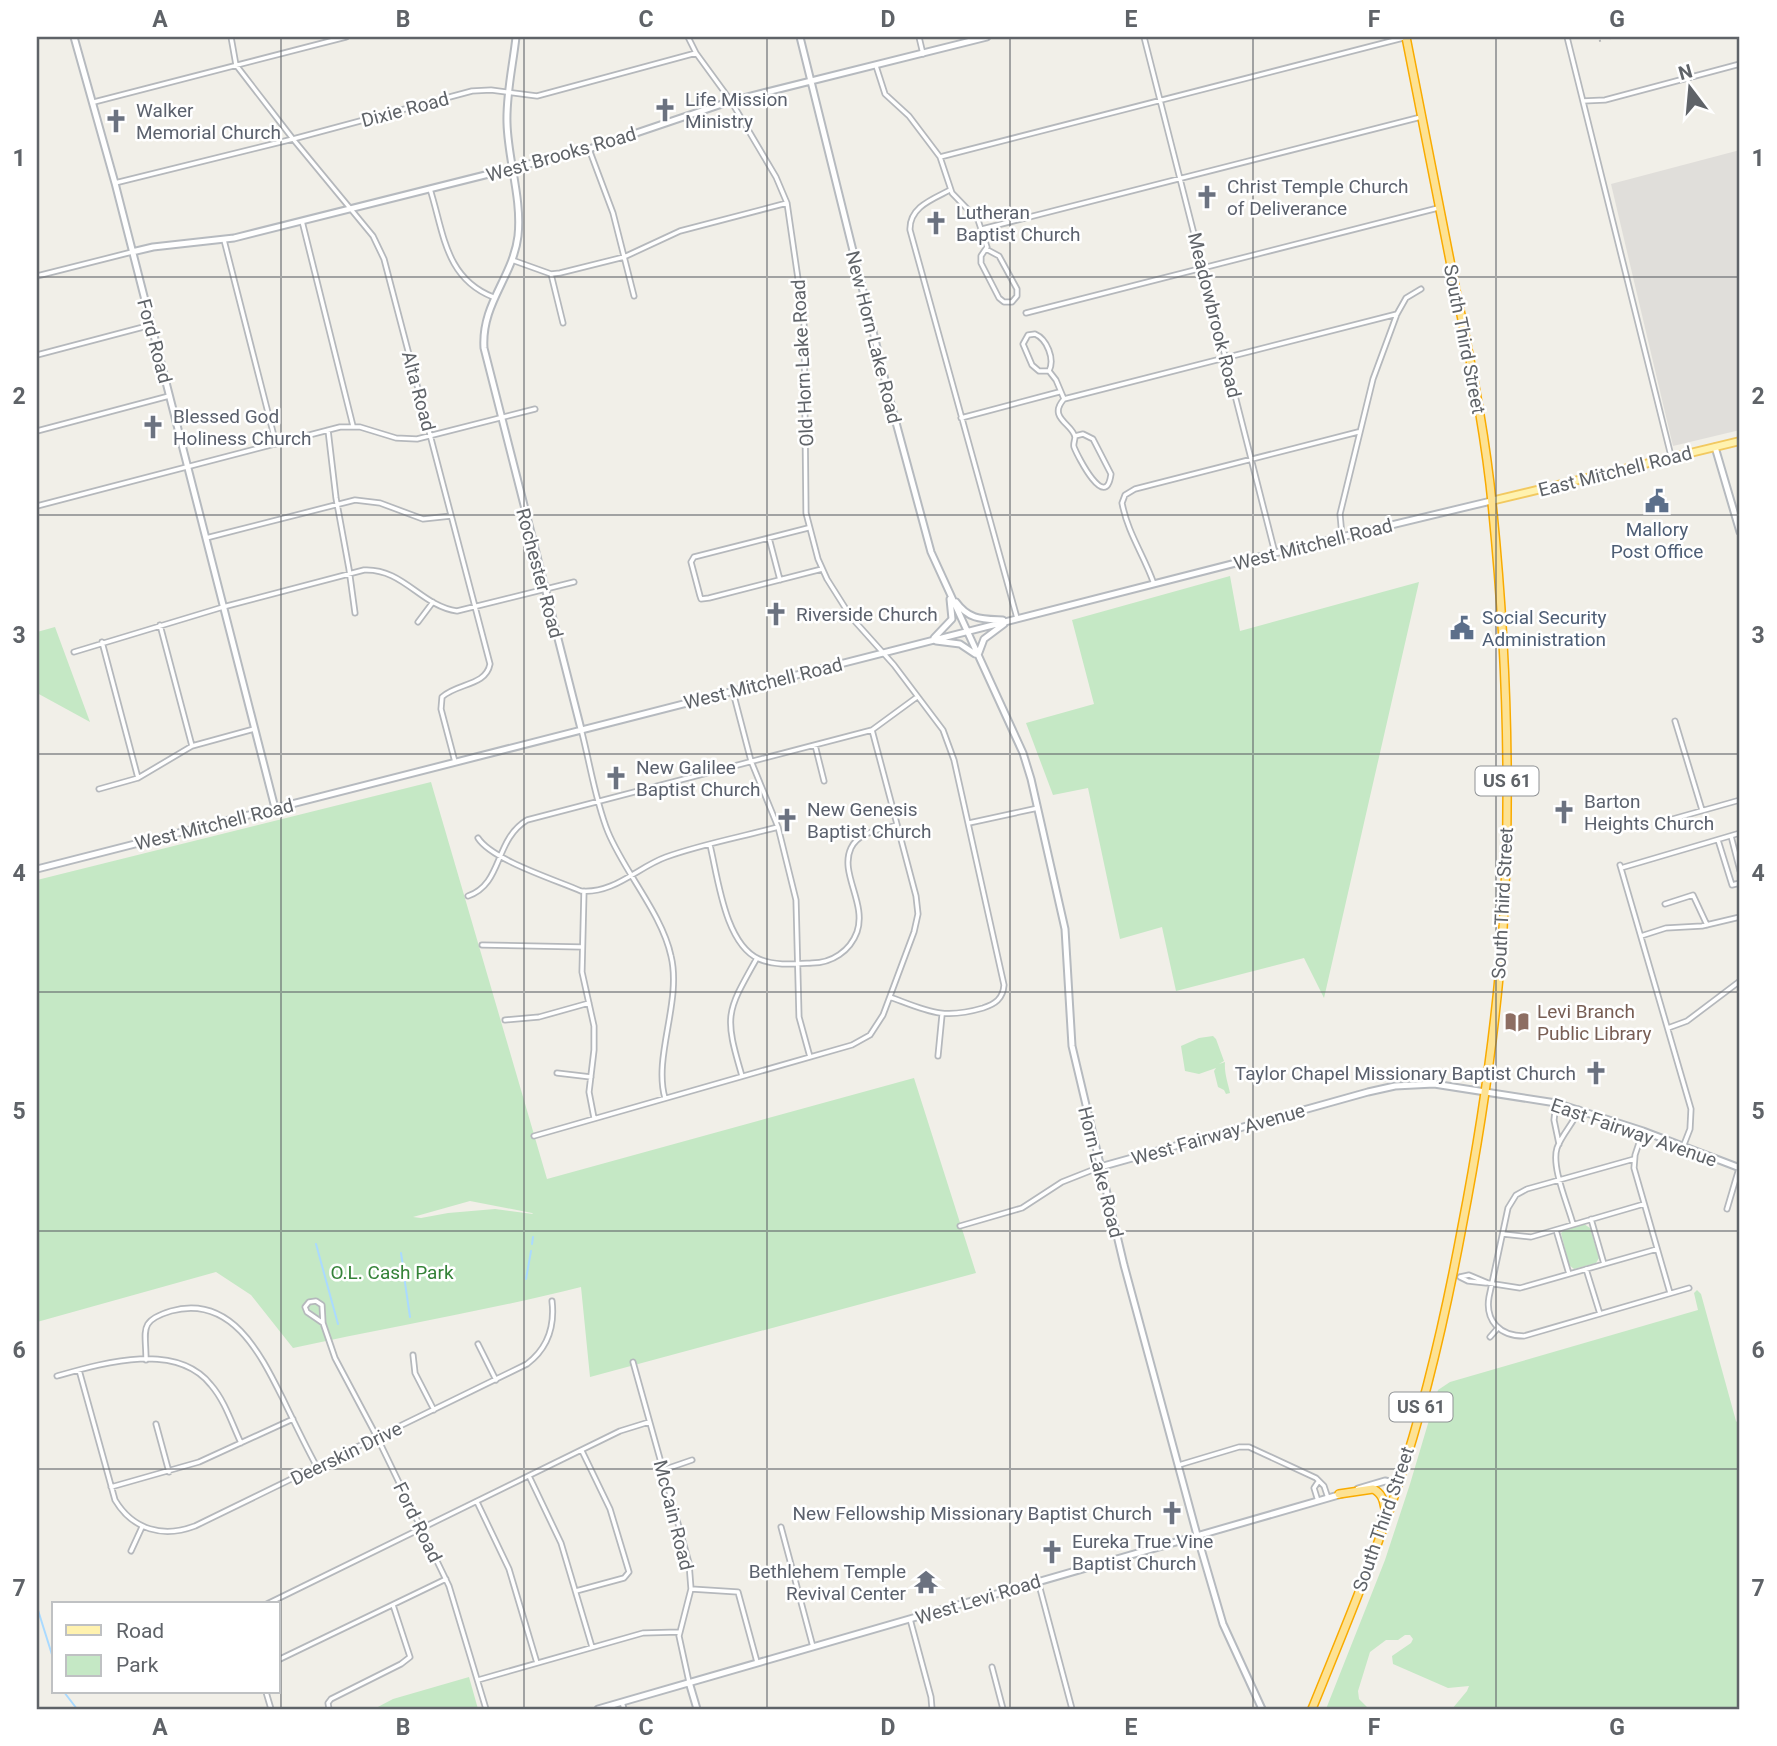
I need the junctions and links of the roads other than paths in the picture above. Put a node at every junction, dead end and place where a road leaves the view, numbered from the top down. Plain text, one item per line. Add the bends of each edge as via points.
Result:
1 (74, 37) edge
2 (231, 37) edge
3 (346, 37) edge
4 (516, 37) edge
5 (688, 37) edge
6 (800, 37) edge
7 (919, 37) edge
8 (987, 37) edge
9 (1144, 37) edge
10 (1407, 37) edge
11 (1567, 37) edge
12 (696, 53) junction
13 (923, 54) junction
14 (1740, 64) edge
15 (236, 65) junction
16 (876, 66) junction
17 (811, 81) junction
18 (509, 93) junction
19 (1159, 100) junction
20 (731, 101) junction
21 (1583, 101) junction
22 (94, 102) junction
23 (1422, 117) junction
24 (293, 139) junction
25 (589, 149) junction
26 (940, 157) junction
27 (513, 168) junction
28 (1180, 178) junction
29 (115, 183) junction
30 (430, 189) junction
31 (950, 190) junction
32 (787, 203) junction
33 (351, 208) junction
34 (1440, 208) junction
35 (302, 221) junction
36 (982, 229) junction
37 (224, 240) junction
38 (986, 249) junction
39 (132, 252) junction
40 (624, 257) junction
41 (512, 260) junction
42 (1202, 268) junction
43 (551, 274) junction
44 (37, 276) edge
45 (1421, 289) dead end
46 (634, 296) dead end
47 (493, 297) junction
48 (1026, 313) dead end
49 (1397, 314) junction
50 (563, 323) dead end
51 (151, 325) junction
52 (37, 355) edge
53 (1226, 357) junction
54 (1049, 371) junction
55 (1059, 392) junction
56 (169, 396) junction
57 (1064, 399) junction
58 (535, 409) dead end
59 (500, 418) junction
60 (961, 418) junction
61 (353, 426) junction
62 (328, 430) junction
63 (37, 431) edge
64 (1358, 432) junction
65 (430, 436) junction
66 (1075, 436) junction
67 (1740, 441) edge
68 (276, 443) junction
69 (1715, 446) junction
70 (1671, 458) junction
71 (1251, 459) junction
72 (187, 467) junction
73 (1491, 501) junction
74 (337, 504) junction
75 (37, 506) edge
76 (451, 516) junction
77 (808, 528) junction
78 (1740, 532) edge
79 (1342, 536) junction
80 (769, 537) junction
81 (206, 538) junction
82 (1275, 553) junction
83 (822, 569) junction
84 (350, 573) junction
85 (780, 580) junction
86 (574, 582) dead end
87 (1154, 584) junction
88 (545, 590) junction
89 (949, 593) junction
90 (433, 602) junction
91 (223, 607) junction
92 (475, 608) junction
93 (355, 613) dead end
94 (1017, 618) junction
95 (1009, 620) junction
96 (418, 622) dead end
97 (160, 625) junction
98 (967, 631) junction
99 (929, 641) junction
100 (102, 642) junction
101 (74, 652) dead end
102 (883, 653) junction
103 (978, 657) junction
104 (733, 691) junction
105 (917, 696) junction
106 (1675, 721) dead end
107 (254, 729) junction
108 (581, 729) junction
109 (872, 730) junction
110 (815, 745) junction
111 (192, 746) junction
112 (751, 761) junction
113 (455, 762) junction
114 (138, 778) junction
115 (824, 781) dead end
116 (99, 789) dead end
117 (599, 800) junction
118 (1740, 800) edge
119 (275, 808) junction
120 (1038, 808) junction
121 (1702, 810) junction
122 (1669, 820) dead end
123 (968, 823) junction
124 (898, 825) junction
125 (778, 827) junction
126 (1740, 833) edge
127 (1731, 836) junction
128 (478, 838) dead end
129 (1718, 840) junction
130 (710, 845) junction
131 (500, 856) junction
132 (37, 869) edge
133 (1740, 871) edge
134 (631, 875) junction
135 (1740, 883) edge
136 (584, 891) junction
137 (468, 896) dead end
138 (1665, 904) dead end
139 (1740, 917) edge
140 (1707, 925) junction
141 (1641, 936) junction
142 (482, 945) dead end
143 (582, 947) junction
144 (757, 958) junction
145 (798, 963) junction
146 (1740, 981) edge
147 (890, 997) junction
148 (589, 1003) junction
149 (942, 1014) junction
150 (505, 1020) dead end
151 (1668, 1028) junction
152 (938, 1056) dead end
153 (810, 1057) junction
154 (557, 1073) dead end
155 (742, 1076) junction
156 (591, 1077) junction
157 (1486, 1092) junction
158 (665, 1098) junction
159 (1556, 1102) junction
160 (1580, 1109) junction
161 (595, 1118) junction
162 (1556, 1129) junction
163 (1568, 1130) junction
164 (1643, 1131) junction
165 (534, 1136) dead end
166 (1559, 1144) junction
167 (1683, 1147) junction
168 (1634, 1159) junction
169 (1100, 1167) junction
170 (1740, 1167) edge
171 (1560, 1180) junction
172 (1644, 1204) junction
173 (1727, 1209) dead end
174 (1591, 1219) junction
175 (1573, 1224) junction
176 (960, 1226) dead end
177 (1556, 1230) junction
178 (1503, 1234) junction
179 (1657, 1249) junction
180 (1604, 1264) junction
181 (1587, 1269) junction
182 (1569, 1274) junction
183 (1457, 1276) junction
184 (1490, 1283) junction
185 (1689, 1288) dead end
186 (1670, 1293) junction
187 (552, 1301) dead end
188 (1600, 1314) junction
189 (323, 1323) junction
190 (1497, 1329) junction
191 (1490, 1337) dead end
192 (478, 1344) dead end
193 (413, 1355) dead end
194 (146, 1360) junction
195 (633, 1362) dead end
196 (79, 1370) junction
197 (57, 1377) dead end
198 (496, 1380) junction
199 (434, 1410) junction
200 (293, 1419) junction
201 (649, 1422) junction
202 (156, 1424) dead end
203 (377, 1437) junction
204 (242, 1443) junction
205 (582, 1451) junction
206 (692, 1460) dead end
207 (1179, 1465) junction
208 (317, 1467) junction
209 (663, 1470) junction
210 (169, 1472) junction
211 (529, 1476) junction
212 (1318, 1482) junction
213 (1399, 1484) junction
214 (111, 1487) junction
215 (1339, 1494) junction
216 (1328, 1498) junction
217 (1318, 1501) junction
218 (477, 1502) junction
219 (1387, 1516) junction
220 (142, 1527) junction
221 (781, 1527) dead end
222 (421, 1529) junction
223 (1197, 1535) junction
224 (131, 1551) dead end
225 (446, 1579) junction
226 (1038, 1581) junction
227 (691, 1589) junction
228 (576, 1591) junction
229 (271, 1602) edge
230 (393, 1605) junction
231 (910, 1619) junction
232 (680, 1632) junction
233 (592, 1647) junction
234 (813, 1648) junction
235 (280, 1659) edge
236 (757, 1662) junction
237 (537, 1663) junction
238 (992, 1667) dead end
239 (478, 1680) junction
240 (690, 1682) junction
241 (623, 1706) edge
242 (329, 1709) edge
243 (486, 1709) edge
244 (598, 1709) edge
245 (697, 1709) edge
246 (932, 1709) edge
247 (1003, 1709) edge
248 (1072, 1709) edge
249 (1262, 1709) edge
250 (1312, 1709) edge

1 - 22 street, Ford Road
2 - 15 street, Alta Road
3 - 15 street
4 - 18 street, Rochester Road
5 - 12 street, Old Horn Lake Road
6 - 17 street, New Horn Lake Road
7 - 13 street
8 - 13 street, West Brooks Road
9 - 19 street, Meadowbrook Road
10 - 19 street
10 - 23 highway, South Third Street / US 61
11 - 21 street
12 - 18 street, Dixie Road via 537,96
12 - 20 street, Old Horn Lake Road
13 - 16 street, West Brooks Road
14 - 21 street via 1605,100
15 - 22 street
15 - 24 street, Alta Road
16 - 17 street, West Brooks Road
16 - 26 street via 885,94 909,116
17 - 20 street, West Brooks Road
17 - 89 street, New Horn Lake Road via 908,468 931,552
18 - 24 street, Dixie Road via 472,91
18 - 27 street, Rochester Road via 507,124
19 - 26 street
19 - 28 street, Meadowbrook Road
20 - 25 street, West Brooks Road
20 - 32 street, Old Horn Lake Road
21 - 70 street
22 - 29 street, Ford Road
23 - 28 street
23 - 34 highway, South Third Street / US 61
24 - 29 street, Dixie Road
24 - 33 street, Alta Road
25 - 27 street, West Brooks Road
25 - 40 street
26 - 31 street
27 - 30 street, West Brooks Road
27 - 41 street, Rochester Road via 519,224
28 - 36 street
28 - 42 street, Meadowbrook Road
29 - 39 street, Ford Road
30 - 33 street, West Brooks Road
30 - 47 street via 455,267 468,283
31 - 36 street
31 - 60 street via 918,208 909,226
32 - 40 street via 680,231
32 - 77 street, Old Horn Lake Road via 804,320
33 - 35 street, West Brooks Road
33 - 65 street, Alta Road via 384,259
34 - 42 street
34 - 73 highway, South Third Street / US 61 via 1476,390
35 - 37 street, West Brooks Road
35 - 61 street
36 - 38 street
37 - 39 street, West Brooks Road
37 - 68 street
38 - 38 street via 981,265 999,298 1012,302 1017,289 998,254
39 - 44 street
39 - 51 street, Ford Road
40 - 43 street
40 - 46 street
41 - 43 street
41 - 47 street, Rochester Road
42 - 48 street
42 - 53 street, Meadowbrook Road
43 - 50 street
45 - 49 street via 1410,294
47 - 59 street, Rochester Road via 483,346
49 - 53 street
49 - 64 street
51 - 52 street
51 - 56 street, Ford Road
53 - 57 street
53 - 71 street, Meadowbrook Road
54 - 54 street via 1052,359 1042,338 1028,335 1023,344 1034,367
54 - 55 street
55 - 57 street
55 - 60 street
56 - 63 street
56 - 72 street, Ford Road
57 - 66 street via 1060,415
58 - 59 street
59 - 65 street
59 - 88 street, Rochester Road
60 - 94 street
61 - 62 street
61 - 65 street via 401,439
62 - 68 street
62 - 74 street
64 - 71 street
64 - 79 street via 1340,514
65 - 76 street, Alta Road
66 - 66 street via 1074,446 1093,482 1108,484 1111,474 1093,439
67 - 69 main road, East Mitchell Road
68 - 72 street
69 - 70 main road, East Mitchell Road
69 - 78 street
70 - 73 main road, East Mitchell Road
71 - 82 street, Meadowbrook Road
71 - 87 street via 1125,495 1127,527
72 - 75 street
72 - 81 street, Ford Road
73 - 79 street, West Mitchell Road
73 - 157 highway, South Third Street / US 61 via 1505,662 1507,797 1502,933
74 - 76 street via 355,500 380,503 423,519
74 - 81 street
74 - 84 street
76 - 92 street, Alta Road
77 - 80 street
77 - 83 street, Old Horn Lake Road
79 - 82 street, West Mitchell Road
80 - 85 street
80 - 85 street via 697,556 691,562 701,599
81 - 91 street, Ford Road
82 - 87 street, West Mitchell Road
83 - 85 street
83 - 102 street, Old Horn Lake Road via 854,622
84 - 90 street via 386,572
84 - 91 street
84 - 93 street
86 - 88 street
87 - 94 street, West Mitchell Road
88 - 92 street
88 - 108 street, Rochester Road
89 - 95 street via 970,617
89 - 98 street, New Horn Lake Road
89 - 99 street via 952,619
90 - 92 street via 453,611
90 - 96 street
91 - 97 street
91 - 107 street, Ford Road
92 - 113 street, Alta Road via 490,664 483,678 442,697
94 - 95 street, West Mitchell Road
95 - 98 street, West Mitchell Road
95 - 103 street via 986,636
97 - 100 street
97 - 111 street
98 - 99 street, West Mitchell Road
98 - 103 street, Horn Lake Road
99 - 102 street, West Mitchell Road
99 - 103 street via 960,644
100 - 101 street
100 - 114 street
102 - 104 street, West Mitchell Road
102 - 105 street, Old Horn Lake Road
103 - 120 street, Horn Lake Road via 1023,753
104 - 108 street, West Mitchell Road
104 - 112 street
105 - 109 street
105 - 123 street, Old Horn Lake Road via 947,740
106 - 121 street
107 - 111 street
107 - 119 street, Ford Road
108 - 113 street, West Mitchell Road
108 - 117 street, Rochester Road
109 - 110 street
109 - 124 street
110 - 112 street
110 - 115 street
111 - 114 street
112 - 117 street
112 - 125 street
113 - 119 street, West Mitchell Road
114 - 116 street
117 - 131 street via 527,820 509,835
117 - 134 street, Rochester Road via 608,833
118 - 121 street
119 - 132 street, West Mitchell Road
120 - 123 street
120 - 169 street, Horn Lake Road via 1065,930 1072,1046
121 - 122 street
123 - 149 street, Old Horn Lake Road via 1003,982 1001,997 981,1008
124 - 145 street via 864,835 850,849 848,864 860,916 851,943 829,960
124 - 147 street via 918,914
125 - 130 street
125 - 145 street via 798,907
126 - 127 street
127 - 129 street
127 - 133 street
128 - 131 street
129 - 135 street via 1732,885
129 - 141 street via 1620,867
130 - 134 street via 666,857
130 - 144 street via 732,930
131 - 136 street
131 - 137 street via 486,885
134 - 136 street via 608,888
134 - 158 street, Rochester Road via 665,937 673,963 662,1082
136 - 143 street
138 - 140 street via 1693,895
139 - 140 street
140 - 141 street via 1666,928
141 - 151 street
142 - 143 street
143 - 148 street
144 - 145 street
144 - 155 street via 730,1017 730,1036
145 - 153 street via 799,1017
146 - 151 street via 1687,1021
147 - 149 street
147 - 153 street via 868,1037
148 - 150 street via 539,1017
148 - 156 street via 595,1036
149 - 152 street
151 - 167 street via 1691,1109
153 - 155 street
154 - 156 street
155 - 158 street
156 - 161 street
157 - 159 street, East Fairway Avenue
157 - 169 street, West Fairway Avenue via 1434,1084 1384,1088
157 - 183 highway, South Third Street / US 61
158 - 161 street
159 - 160 street, East Fairway Avenue
159 - 162 street
160 - 163 street
160 - 164 street, East Fairway Avenue
161 - 165 street
162 - 163 street
162 - 166 street
163 - 166 street
164 - 167 street, East Fairway Avenue
164 - 168 street
166 - 171 street
167 - 170 street, East Fairway Avenue
168 - 171 street
168 - 172 street
169 - 176 street, West Fairway Avenue via 1067,1179 1026,1206
169 - 207 street, Horn Lake Road
170 - 173 street
171 - 175 street
171 - 178 street via 1516,1195
172 - 174 street
172 - 179 street
174 - 175 street
174 - 180 street
175 - 177 street
177 - 178 street via 1528,1237
177 - 182 street
178 - 184 street
179 - 180 street
179 - 186 street
180 - 181 street
181 - 182 street
181 - 188 street
182 - 184 street via 1523,1287
183 - 184 street
183 - 213 highway, South Third Street / US 61
184 - 190 street via 1488,1308
185 - 186 street
186 - 188 street
187 - 198 street, Deerskin Drive via 552,1326 541,1351
188 - 190 street via 1524,1336
189 - 189 street via 322,1305 309,1302 307,1312
189 - 203 street, Ford Road via 329,1344
190 - 191 street
192 - 198 street
193 - 199 street
194 - 196 street via 108,1362
194 - 200 street via 151,1318 183,1308 212,1311 232,1323 255,1347
194 - 204 street via 186,1365 202,1375 218,1394
195 - 201 street, McCain Road
196 - 197 street
196 - 214 street
198 - 199 street, Deerskin Drive
199 - 203 street, Deerskin Drive
200 - 204 street
200 - 208 street
201 - 205 street
201 - 209 street, McCain Road
202 - 210 street
203 - 208 street, Deerskin Drive
203 - 222 street, Ford Road
204 - 210 street
205 - 211 street
205 - 228 street via 609,1507 629,1572 624,1578
206 - 209 street
207 - 212 street via 1249,1447
207 - 223 street, Horn Lake Road
208 - 220 street, Deerskin Drive via 187,1529 166,1533
209 - 227 street, McCain Road
210 - 214 street
211 - 218 street
211 - 228 street via 561,1543
212 - 216 street
212 - 217 street via 1314,1488
213 - 215 street, West Levi Road via 1385,1480
213 - 219 highway, South Third Street / US 61
214 - 220 street via 120,1508
215 - 216 street, West Levi Road
215 - 219 highway via 1377,1490
216 - 217 street, West Levi Road
217 - 223 street, West Levi Road
218 - 222 street
218 - 237 street via 509,1569
219 - 250 highway, South Third Street / US 61
220 - 224 street
221 - 234 street
222 - 225 street, Ford Road
222 - 229 street
223 - 226 street, West Levi Road
223 - 249 street, Horn Lake Road via 1223,1624
225 - 230 street
225 - 239 street, Ford Road
226 - 231 street, West Levi Road
226 - 248 street
227 - 232 street, McCain Road
227 - 236 street via 738,1592
228 - 233 street
230 - 235 street
230 - 242 street via 410,1657 331,1699
231 - 234 street, West Levi Road
231 - 246 street
232 - 233 street via 646,1632
232 - 240 street, McCain Road
233 - 237 street
234 - 236 street, West Levi Road
236 - 240 street, West Levi Road
237 - 239 street
238 - 247 street
239 - 243 street, Ford Road
240 - 241 street, West Levi Road
240 - 245 street, McCain Road
241 - 244 street, West Levi Road

